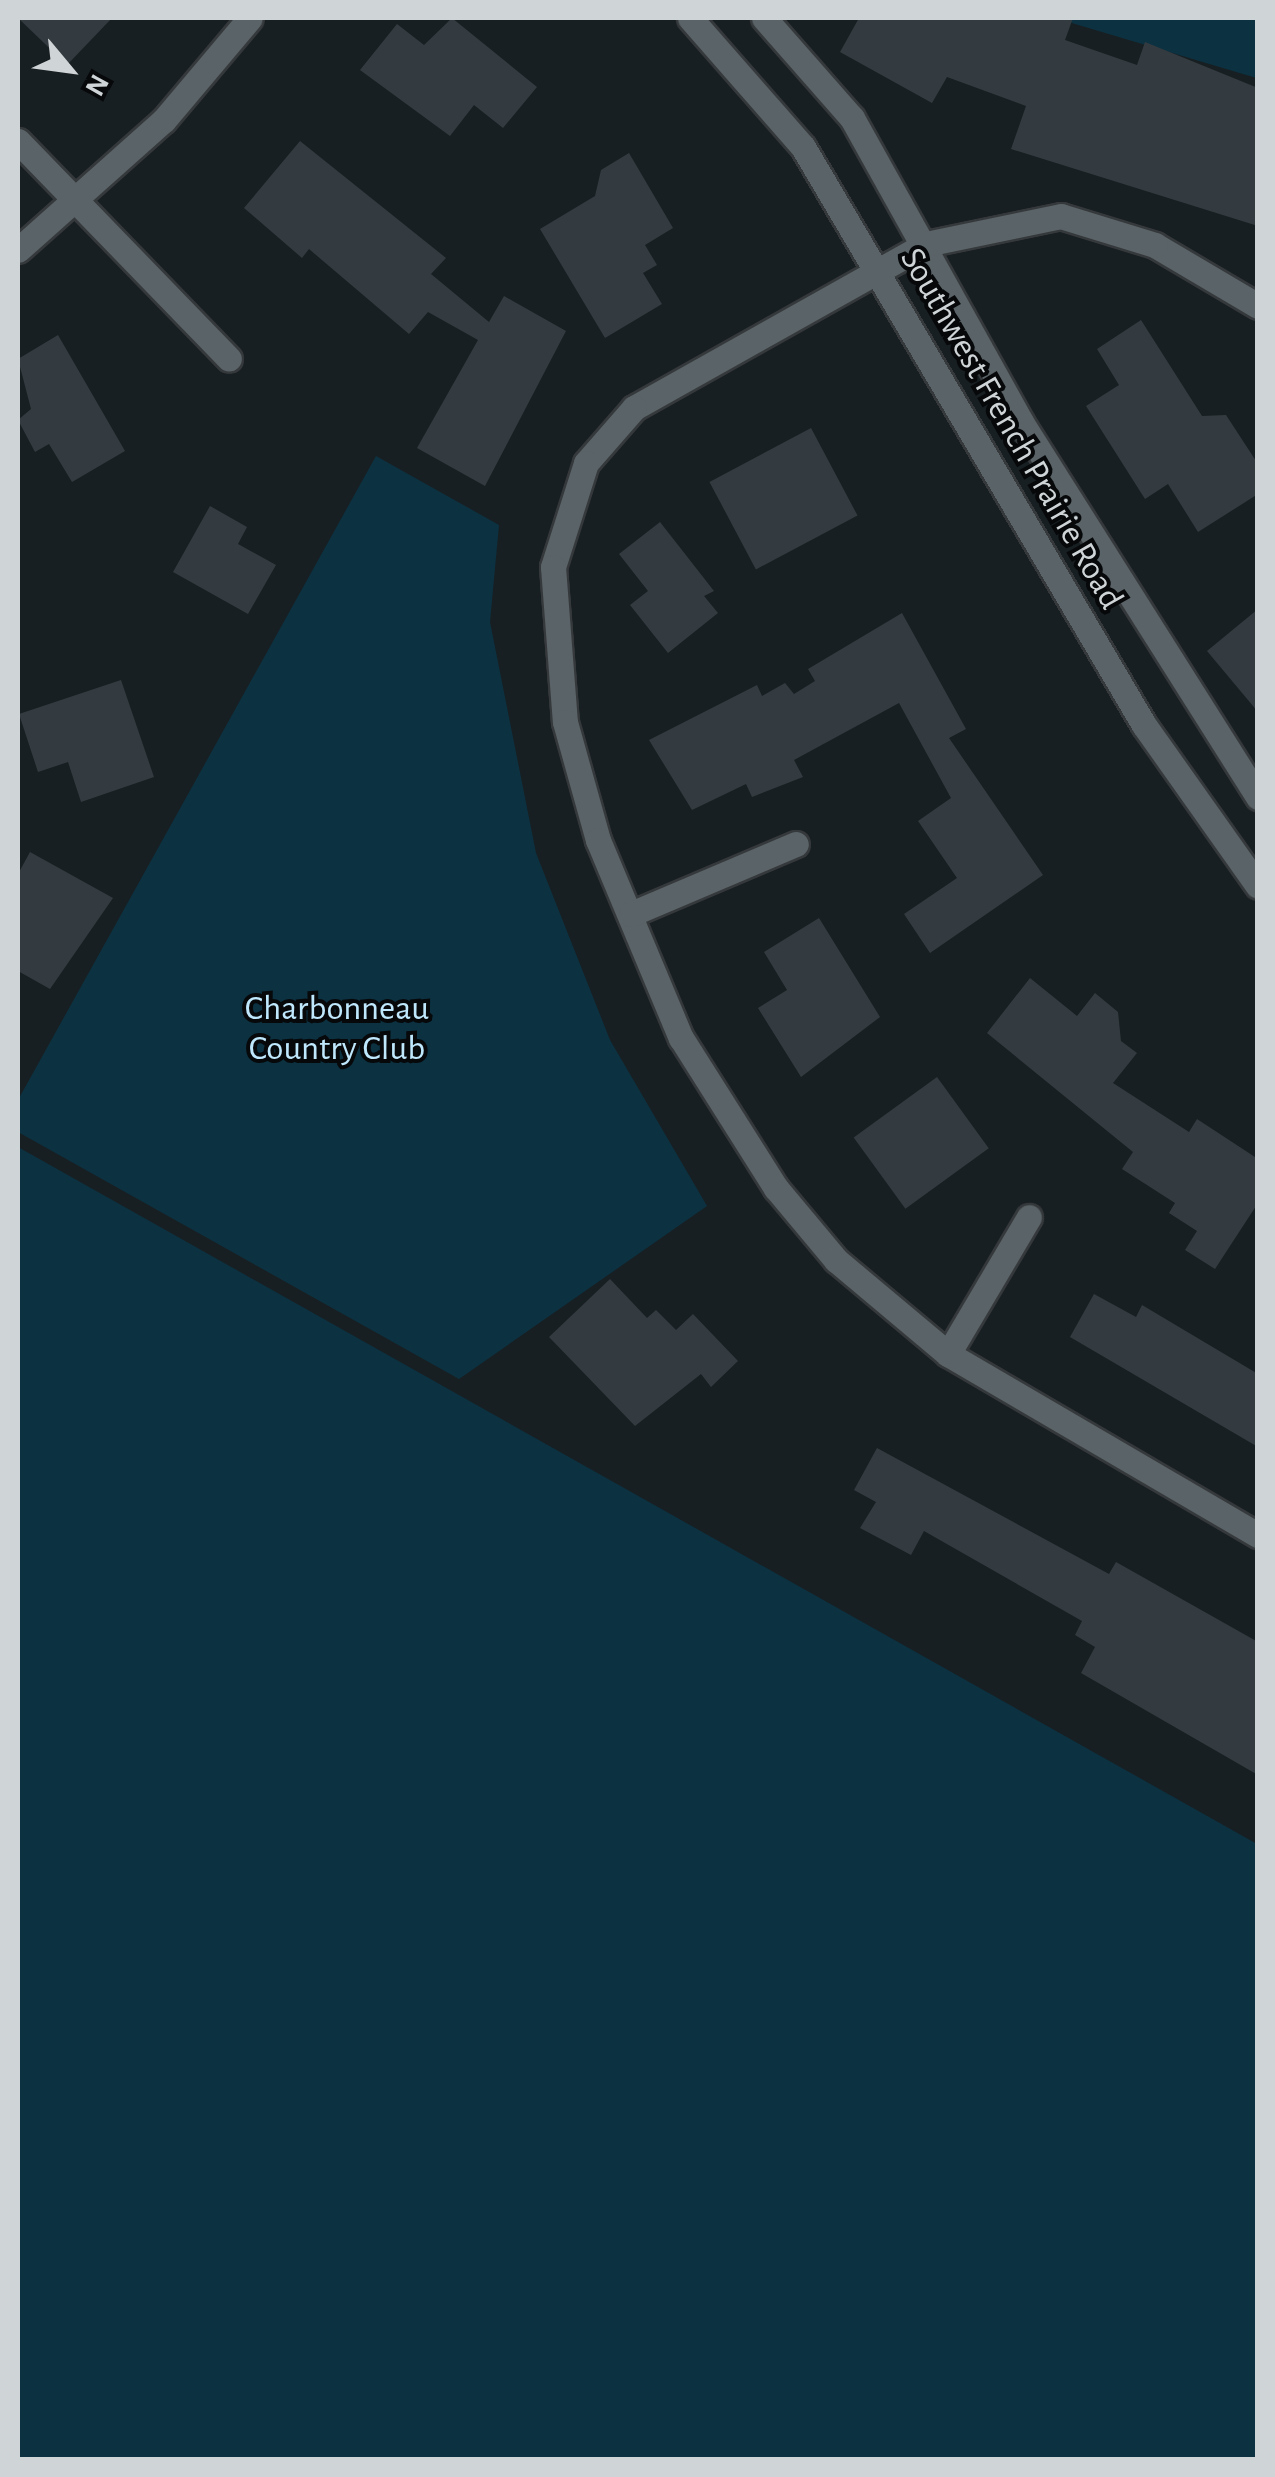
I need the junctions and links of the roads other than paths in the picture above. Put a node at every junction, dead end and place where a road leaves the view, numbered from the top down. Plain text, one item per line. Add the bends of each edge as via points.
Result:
1 (250, 18) edge
2 (690, 18) edge
3 (764, 18) edge
4 (18, 141) edge
5 (79, 202) junction
6 (926, 244) junction
7 (18, 250) edge
8 (880, 270) junction
9 (1258, 306) edge
10 (229, 360) dead end
11 (1258, 797) edge
12 (796, 844) dead end
13 (1258, 886) edge
14 (631, 914) junction
15 (1029, 1217) dead end
16 (948, 1354) junction
17 (1258, 1535) edge

1 - 5 street
2 - 8 street, Southwest French Prairie Road via 765,96
3 - 6 street, Southwest French Prairie Road via 852,118
4 - 5 street
5 - 7 street
5 - 10 street
6 - 8 street
6 - 9 street via 1061,216 1170,252
6 - 11 street, Southwest French Prairie Road via 1031,438
8 - 13 street, Southwest French Prairie Road via 1144,725
8 - 14 street via 634,408 570,496 553,567 565,722
12 - 14 street
14 - 16 street via 682,1038 776,1188 836,1260
15 - 16 street
16 - 17 street

